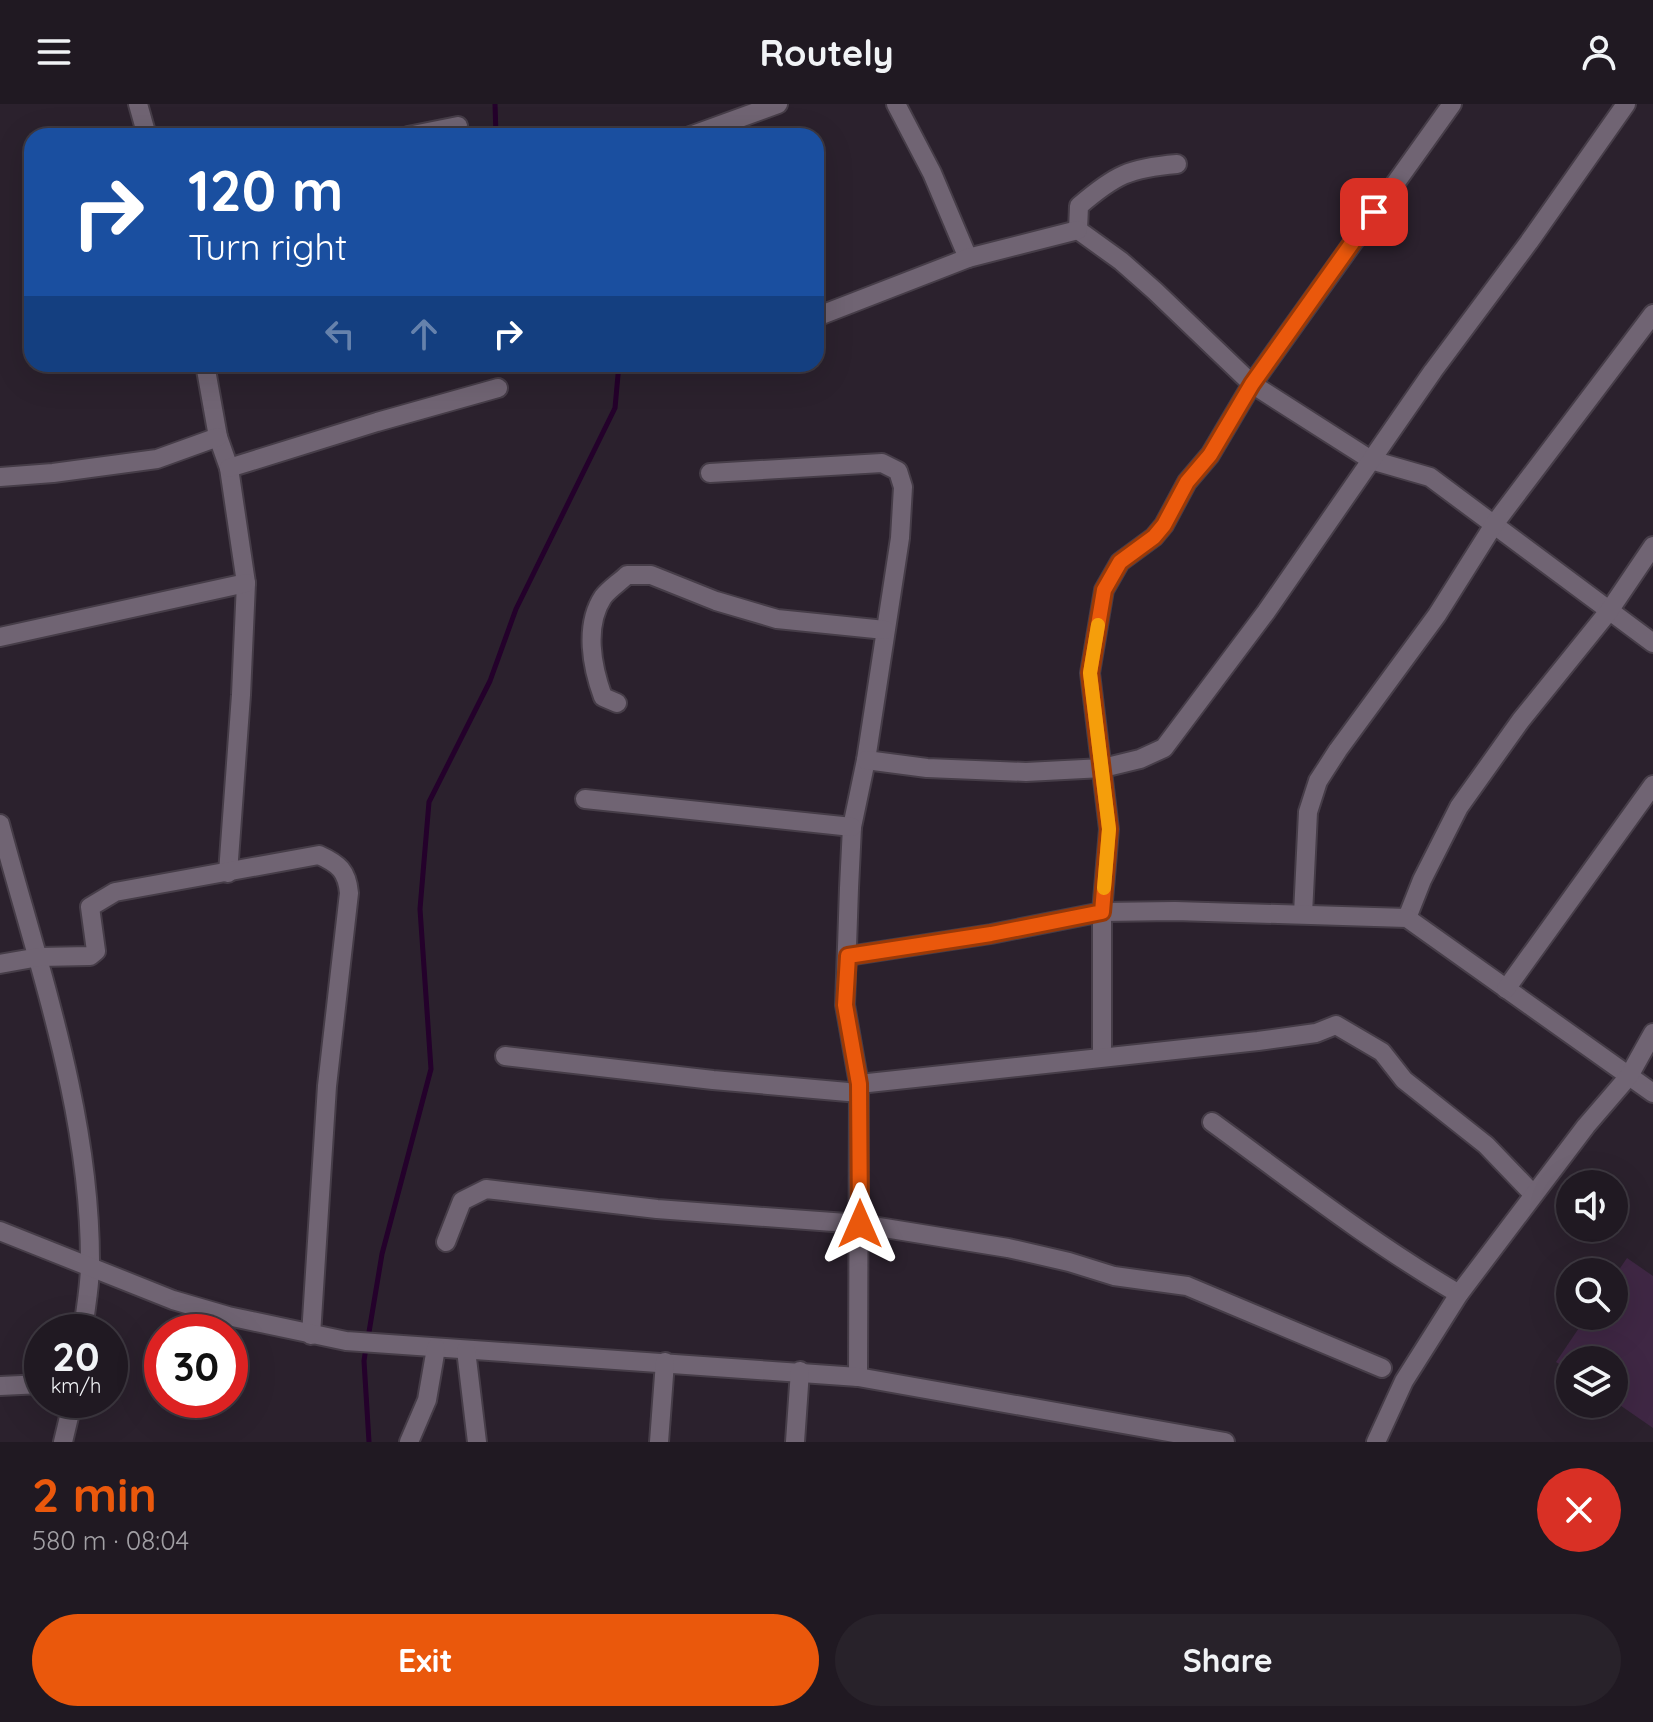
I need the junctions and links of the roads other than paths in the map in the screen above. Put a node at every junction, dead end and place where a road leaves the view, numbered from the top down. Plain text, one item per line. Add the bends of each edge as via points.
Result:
1 (138, 104) edge
2 (778, 104) edge
3 (896, 104) edge
4 (1452, 104) edge
5 (1626, 104) edge
6 (458, 126) dead end
7 (145, 128) edge
8 (448, 128) edge
9 (712, 128) edge
10 (1177, 164) dead end
11 (1078, 230) junction
12 (968, 258) junction
13 (824, 314) edge
14 (1653, 314) edge
15 (206, 372) edge
16 (1252, 384) junction
17 (498, 388) dead end
18 (218, 437) junction
19 (1371, 460) junction
20 (229, 468) junction
21 (710, 473) dead end
22 (0, 477) edge
23 (1495, 523) junction
24 (1653, 546) edge
25 (246, 583) junction
26 (1609, 611) junction
27 (885, 630) junction
28 (0, 637) edge
29 (1653, 643) edge
30 (617, 703) dead end
31 (866, 760) junction
32 (1103, 768) junction
33 (1653, 785) edge
34 (585, 799) dead end
35 (0, 824) edge
36 (852, 827) junction
37 (228, 873) junction
38 (1102, 912) junction
39 (1303, 914) junction
40 (1407, 918) junction
41 (848, 956) junction
42 (39, 957) junction
43 (0, 964) edge
44 (1506, 989) junction
45 (1653, 1033) edge
46 (505, 1056) dead end
47 (1102, 1057) junction
48 (1629, 1076) junction
49 (859, 1088) junction
50 (1653, 1093) edge
51 (1212, 1122) dead end
52 (1533, 1194) junction
53 (860, 1224) junction
54 (0, 1231) edge
55 (446, 1242) dead end
56 (90, 1267) junction
57 (1459, 1294) junction
58 (85, 1314) edge
59 (311, 1335) junction
60 (436, 1348) junction
61 (466, 1350) junction
62 (665, 1362) junction
63 (1382, 1368) dead end
64 (800, 1371) junction
65 (858, 1377) junction
66 (24, 1385) edge
67 (0, 1386) edge
68 (69, 1418) edge
69 (1216, 1441) edge
70 (63, 1442) edge
71 (409, 1442) edge
72 (477, 1442) edge
73 (659, 1442) edge
74 (795, 1442) edge
75 (1376, 1442) edge

1 - 7 street
2 - 9 street
3 - 12 street
4 - 16 street
5 - 19 street
6 - 8 street
10 - 11 street via 1141,167 1107,182 1079,206
11 - 12 street
11 - 16 street via 1155,291
12 - 13 street
14 - 23 street
15 - 18 street
16 - 19 street
16 - 32 street via 1164,525 1120,562 1104,590 1090,673
17 - 20 street
18 - 20 street
18 - 22 street via 157,459
19 - 23 street via 1430,477
19 - 32 street via 1164,748
20 - 25 street
21 - 27 street via 882,463 898,471 903,487 900,538
23 - 26 street
23 - 39 street via 1437,615 1318,781 1308,812
24 - 26 street
25 - 28 street
25 - 37 street
26 - 29 street
26 - 40 street via 1459,807
27 - 30 street via 777,619 651,575 627,575 603,597 591,633 594,672 603,697
27 - 31 street
31 - 32 street via 1026,772
31 - 36 street
32 - 38 street via 1109,829
33 - 44 street
34 - 36 street
35 - 42 street
36 - 41 street
37 - 42 street via 115,892 90,907 96,951 90,956
37 - 59 street via 319,855 337,863 348,876 327,1086
38 - 39 street
38 - 41 street
38 - 47 street
39 - 40 street
40 - 44 street
41 - 49 street via 845,1005
42 - 43 street
42 - 56 street via 74,1104
44 - 48 street
45 - 48 street
46 - 49 street via 713,1080
47 - 49 street
47 - 52 street via 1258,1041 1336,1025 1382,1052 1404,1080 1486,1145
48 - 50 street
48 - 52 street
49 - 53 street
51 - 57 street via 1400,1260
52 - 57 street
53 - 55 street via 486,1189 462,1201
53 - 63 street via 1187,1286
53 - 65 street
54 - 56 street
56 - 58 street
56 - 59 street via 173,1300
57 - 75 street via 1404,1381
59 - 60 street
60 - 61 street
60 - 71 street via 427,1400
61 - 62 street
61 - 72 street
62 - 64 street
62 - 73 street
64 - 65 street
64 - 74 street
65 - 69 street
66 - 67 street
68 - 70 street

